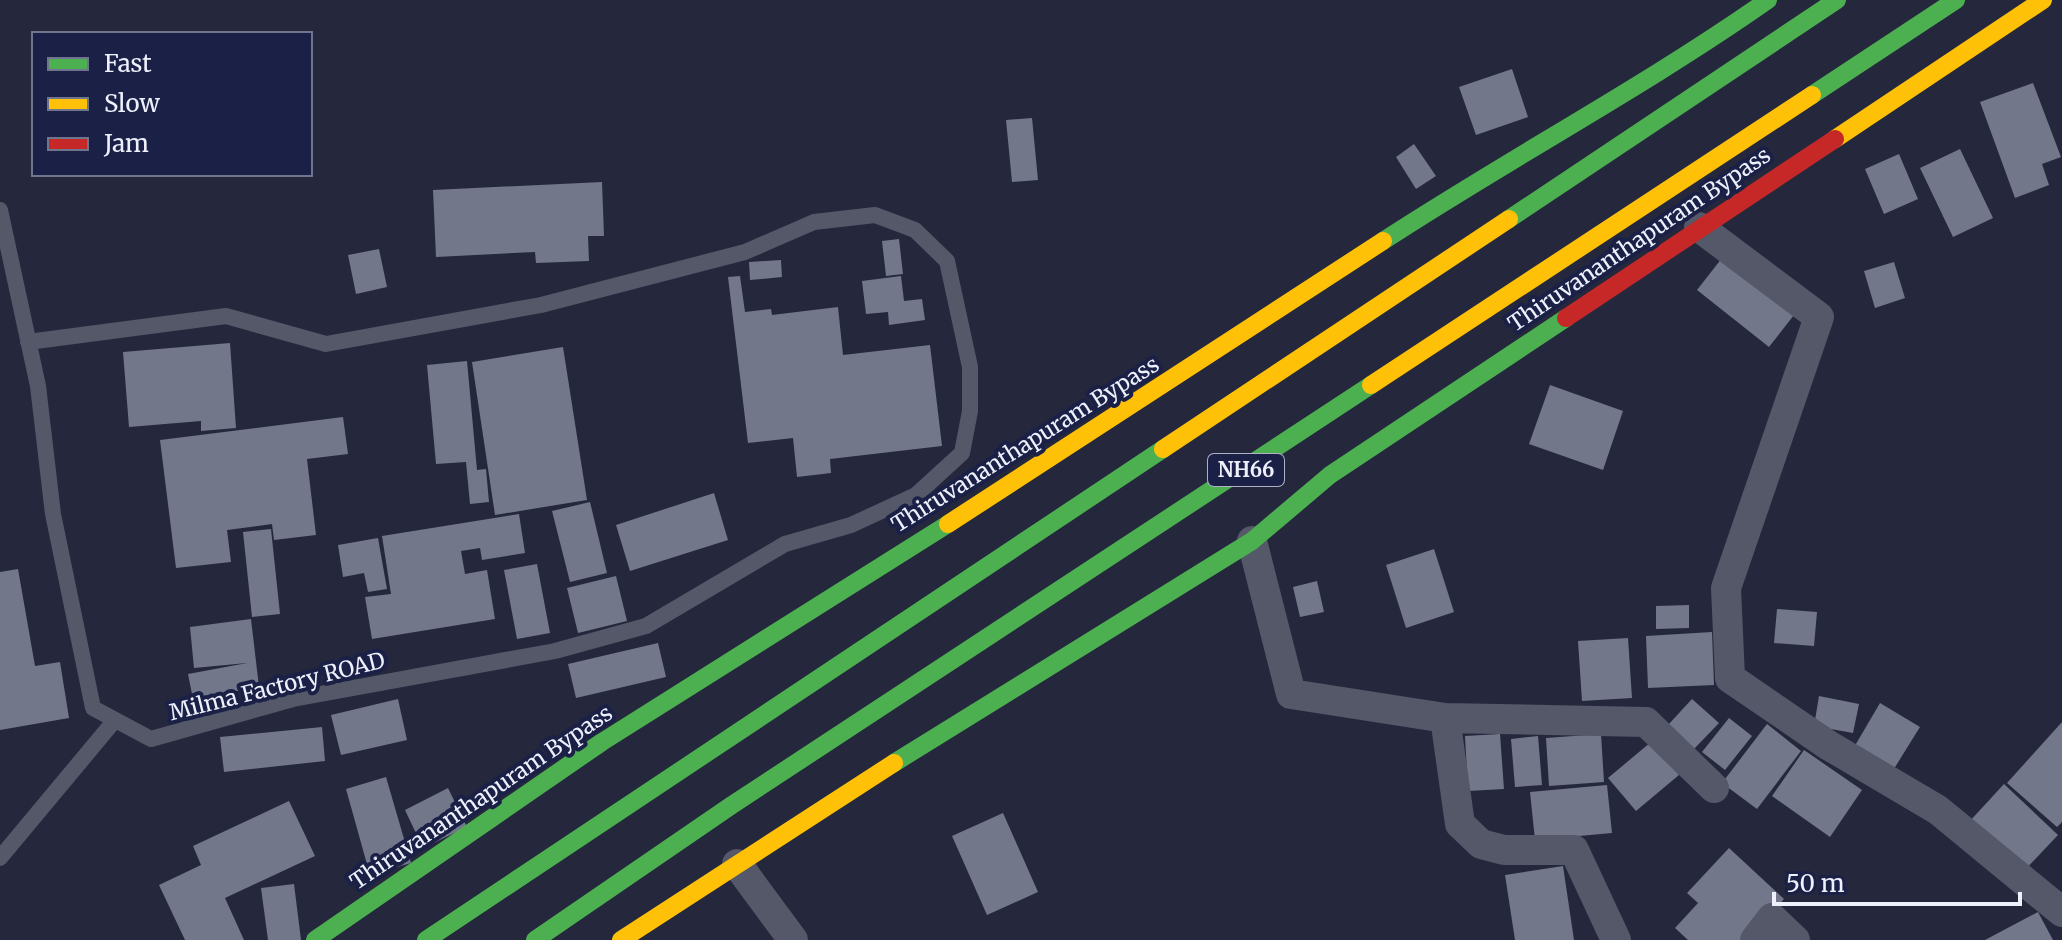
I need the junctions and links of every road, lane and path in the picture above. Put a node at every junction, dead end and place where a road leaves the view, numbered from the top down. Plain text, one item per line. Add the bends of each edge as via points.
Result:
1 (1768, 0) edge
2 (1837, 0) edge
3 (1956, 0) edge
4 (2043, 0) edge
5 (0, 210) edge
6 (1699, 227) junction
7 (28, 342) junction
8 (1252, 541) junction
9 (1445, 718) junction
10 (115, 720) junction
11 (1714, 788) dead end
12 (0, 858) edge
13 (737, 864) junction
14 (2062, 912) edge
15 (315, 940) edge
16 (426, 940) edge
17 (535, 940) edge
18 (621, 940) edge
19 (793, 940) edge
20 (1616, 940) edge
21 (1755, 940) edge
22 (1795, 940) edge

1 - 15 main road, Thiruvananthapuram Bypass via 1687,57 1480,178 1101,427 602,742
2 - 16 main road, NH66
3 - 17 main road, Thiruvananthapuram Bypass / NH66
4 - 6 main road, Thiruvananthapuram Bypass
5 - 7 lane, Milma Factory ROAD
6 - 8 main road, Thiruvananthapuram Bypass via 1330,475
6 - 14 street via 1819,317 1726,588 1730,678 1828,745 1938,810
7 - 10 lane, Milma Factory ROAD via 53,514 93,708
7 - 10 lane, Milma Factory ROAD via 226,316 326,344 541,305 745,252 814,222 875,215 915,230 947,261 970,367 970,411 962,453 916,495 851,525 785,544 646,626 555,651 293,699 151,739
8 - 9 street via 1291,694
8 - 13 main road, Thiruvananthapuram Bypass
9 - 11 street via 1646,722
9 - 20 street via 1460,824 1481,844 1504,850 1574,850
10 - 12 lane
13 - 18 main road, Thiruvananthapuram Bypass
13 - 19 street
21 - 22 street via 1772,918

